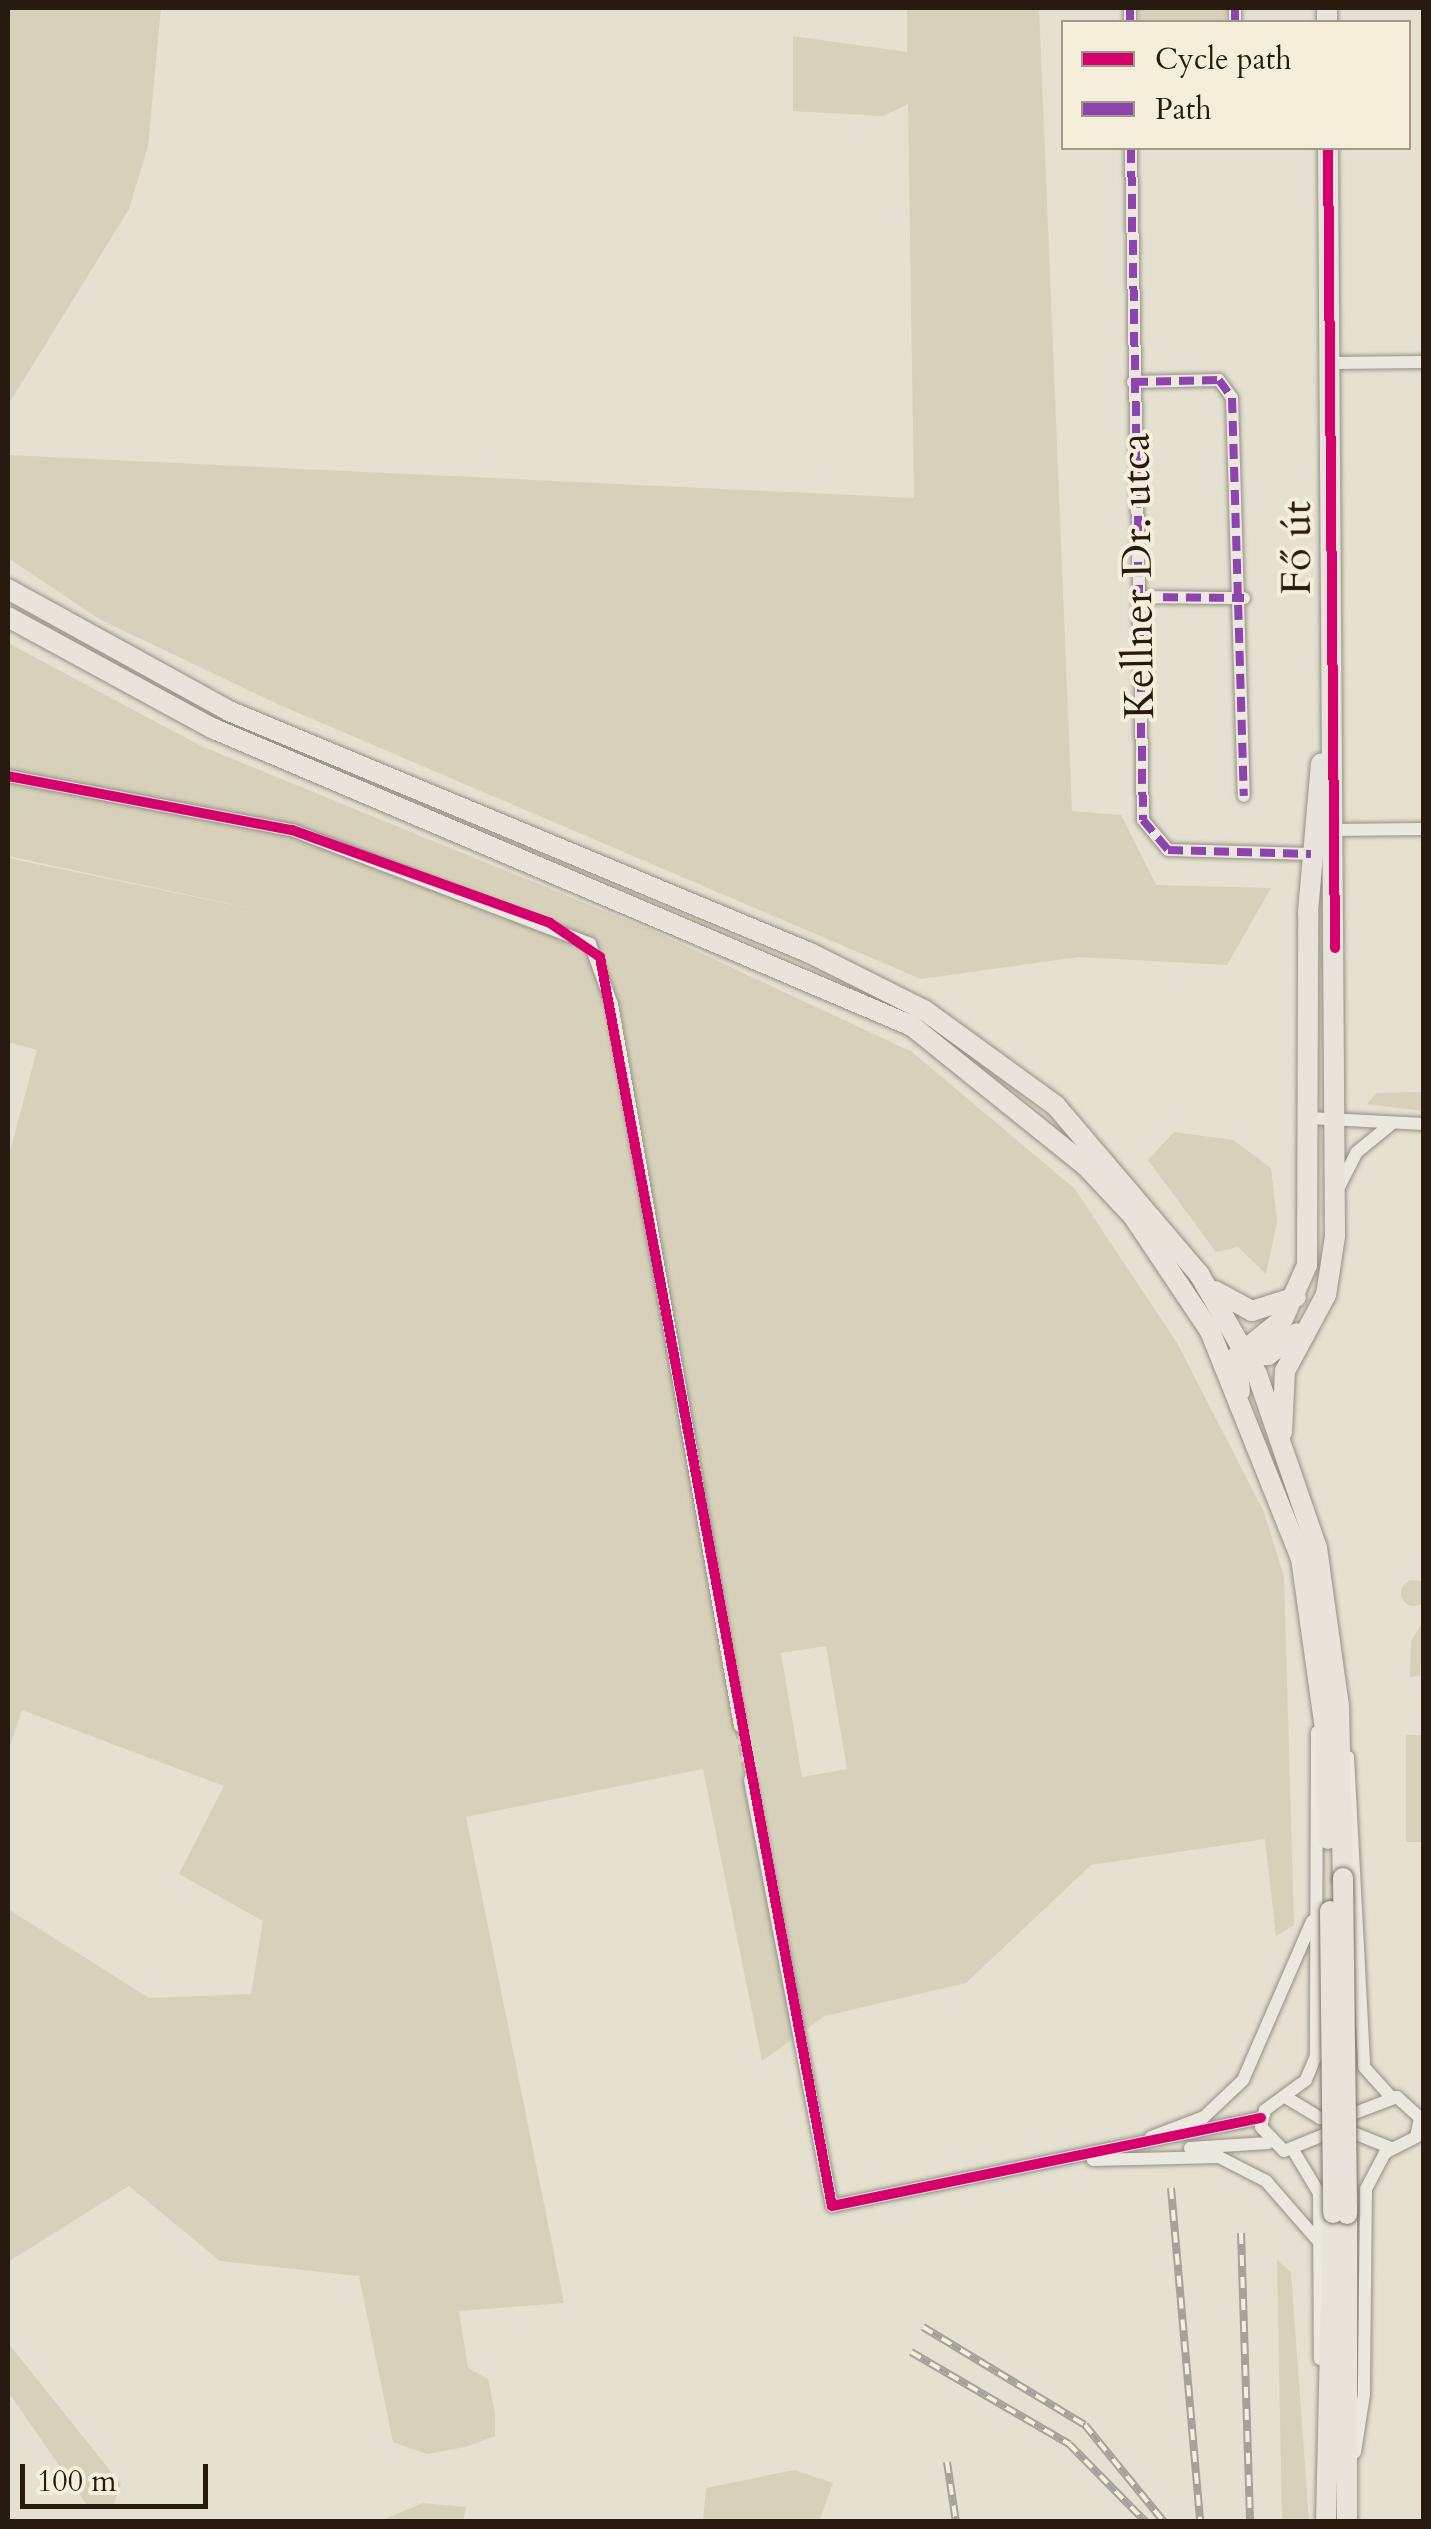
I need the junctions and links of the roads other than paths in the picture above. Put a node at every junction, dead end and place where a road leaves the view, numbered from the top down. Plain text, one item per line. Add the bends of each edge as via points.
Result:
1 (1131, 150) edge
2 (1328, 150) edge
3 (1424, 362) edge
4 (1329, 363) junction
5 (1133, 382) junction
6 (8, 589) edge
7 (1140, 598) junction
8 (1244, 598) junction
9 (8, 617) edge
10 (1330, 679) junction
11 (8, 776) edge
12 (1244, 796) dead end
13 (1424, 829) edge
14 (1333, 830) junction
15 (1311, 854) junction
16 (1334, 897) junction
17 (1309, 1118) junction
18 (1336, 1122) junction
19 (1424, 1124) edge
20 (1390, 1125) junction
21 (1335, 1196) junction
22 (1200, 1274) junction
23 (1298, 1296) junction
24 (1322, 1306) junction
25 (1210, 1332) junction
26 (1243, 1354) junction
27 (1240, 1391) junction
28 (1282, 1432) junction
29 (1320, 1685) junction
30 (1339, 1706) junction
31 (740, 1726) tunnel mouth
32 (750, 1780) tunnel mouth
33 (1336, 1878) junction
34 (1316, 1913) junction
35 (1391, 2097) junction
36 (1287, 2098) junction
37 (1374, 2108) junction
38 (1308, 2109) junction
39 (1261, 2118) junction
40 (1422, 2120) edge
41 (1312, 2134) junction
42 (1372, 2134) junction
43 (1268, 2143) junction
44 (1416, 2145) edge
45 (1392, 2148) junction
46 (1293, 2150) junction
47 (1088, 2158) junction
48 (1319, 2242) junction
49 (1339, 2488) junction
50 (1326, 2522) edge
51 (1346, 2522) edge

1 - 5 street, Kellner Dr. utca
2 - 4 main road, Fő út
3 - 4 street
4 - 10 main road, Fő út
5 - 7 street, Kellner Dr. utca
5 - 8 street via 1227,386
6 - 22 main road via 229,711 810,953 924,1010 1056,1106
7 - 8 street
7 - 15 street, Kellner Dr. utca via 1149,834 1184,853
8 - 12 street
9 - 25 main road via 212,728 803,972 912,1026 1085,1165 1133,1216
10 - 14 main road, Fő út
10 - 15 main road
11 - 31 street via 292,830 590,944 612,1004
13 - 14 street
14 - 16 main road, Fő út
15 - 16 main road
15 - 17 main road
16 - 18 main road, Fő út
17 - 18 street
17 - 23 main road via 1310,1245
18 - 20 street
18 - 21 main road, Fő út
19 - 20 street
20 - 21 street via 1356,1152
21 - 24 main road, Fő út
22 - 23 main road via 1252,1311
22 - 26 main road
23 - 26 main road
24 - 26 main road via 1281,1349
24 - 28 main road via 1285,1372
25 - 26 main road
25 - 27 main road
26 - 27 main road
26 - 28 main road
27 - 29 main road via 1301,1558
28 - 30 main road via 1317,1548
29 - 33 main road
29 - 34 street
30 - 33 main road
30 - 35 street via 1361,1910 1364,2067
32 - 47 street via 832,2206
33 - 49 main road, bridge
34 - 36 street via 1316,2056
34 - 47 street via 1256,2061 1222,2103 1184,2128
35 - 37 street
35 - 40 street via 1406,2099
36 - 38 street
36 - 39 street
37 - 38 street via 1342,2118
37 - 42 street
38 - 41 street
39 - 43 street
39 - 47 street
40 - 44 street
41 - 42 street
41 - 46 street
42 - 45 street
43 - 46 street
43 - 47 street
44 - 45 street
45 - 49 street via 1366,2189 1364,2394
46 - 48 street via 1317,2182
47 - 48 street via 1219,2156 1266,2181
48 - 49 street
49 - 50 main road
49 - 51 main road

